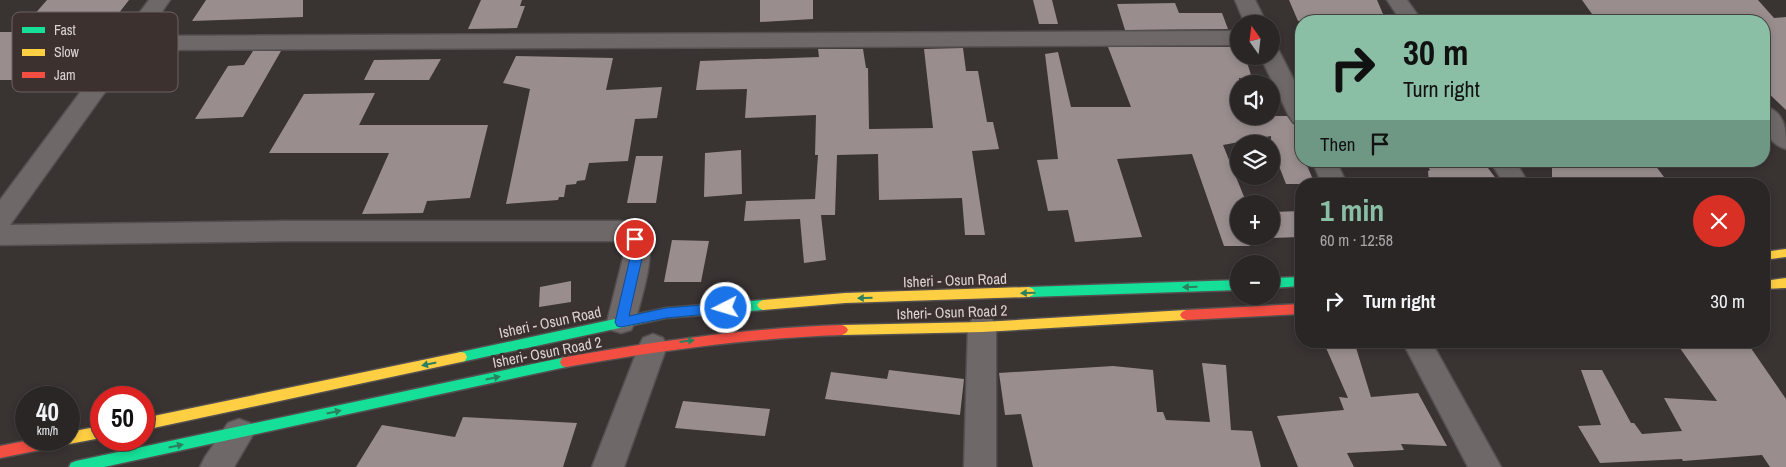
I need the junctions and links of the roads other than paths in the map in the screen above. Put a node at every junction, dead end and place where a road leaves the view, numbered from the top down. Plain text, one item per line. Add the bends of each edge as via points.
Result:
1 (160, 0) edge
2 (1244, 0) edge
3 (1397, 0) edge
4 (151, 12) edge
5 (1252, 15) edge
6 (1407, 15) edge
7 (1230, 38) edge
8 (178, 43) edge
9 (1276, 65) edge
10 (93, 92) edge
11 (1295, 104) edge
12 (1770, 121) edge
13 (1786, 141) edge
14 (1506, 167) edge
15 (1513, 178) edge
16 (0, 219) edge
17 (0, 235) edge
18 (1786, 254) edge
19 (1770, 255) edge
20 (1295, 282) edge
21 (1786, 282) edge
22 (1280, 283) edge
23 (1770, 284) edge
24 (1230, 285) edge
25 (1295, 309) edge
26 (621, 322) junction
27 (982, 327) junction
28 (653, 346) junction
29 (1420, 348) edge
30 (155, 422) edge
31 (239, 432) junction
32 (15, 449) edge
33 (0, 452) edge
34 (76, 467) edge
35 (216, 467) edge
36 (608, 467) edge
37 (980, 467) edge
38 (1485, 467) edge

1 - 4 street
2 - 5 street
3 - 6 street
7 - 8 street
9 - 11 street
10 - 16 street
12 - 13 street
14 - 15 street
17 - 26 street via 621,231 635,239 637,254
18 - 19 main road
20 - 22 main road
21 - 23 main road
24 -> 26 main road, Isheri - Osun Road via 845,298 666,313
25 - 27 main road, Isheri- Osun Road 2
26 -> 30 main road, Isheri - Osun Road
28 -> 27 main road, Isheri- Osun Road 2 via 814,330
27 - 37 street
31 -> 28 main road, Isheri- Osun Road 2
28 - 36 street
29 - 38 street
34 -> 31 main road, Isheri- Osun Road 2
31 - 35 street
32 - 33 main road

